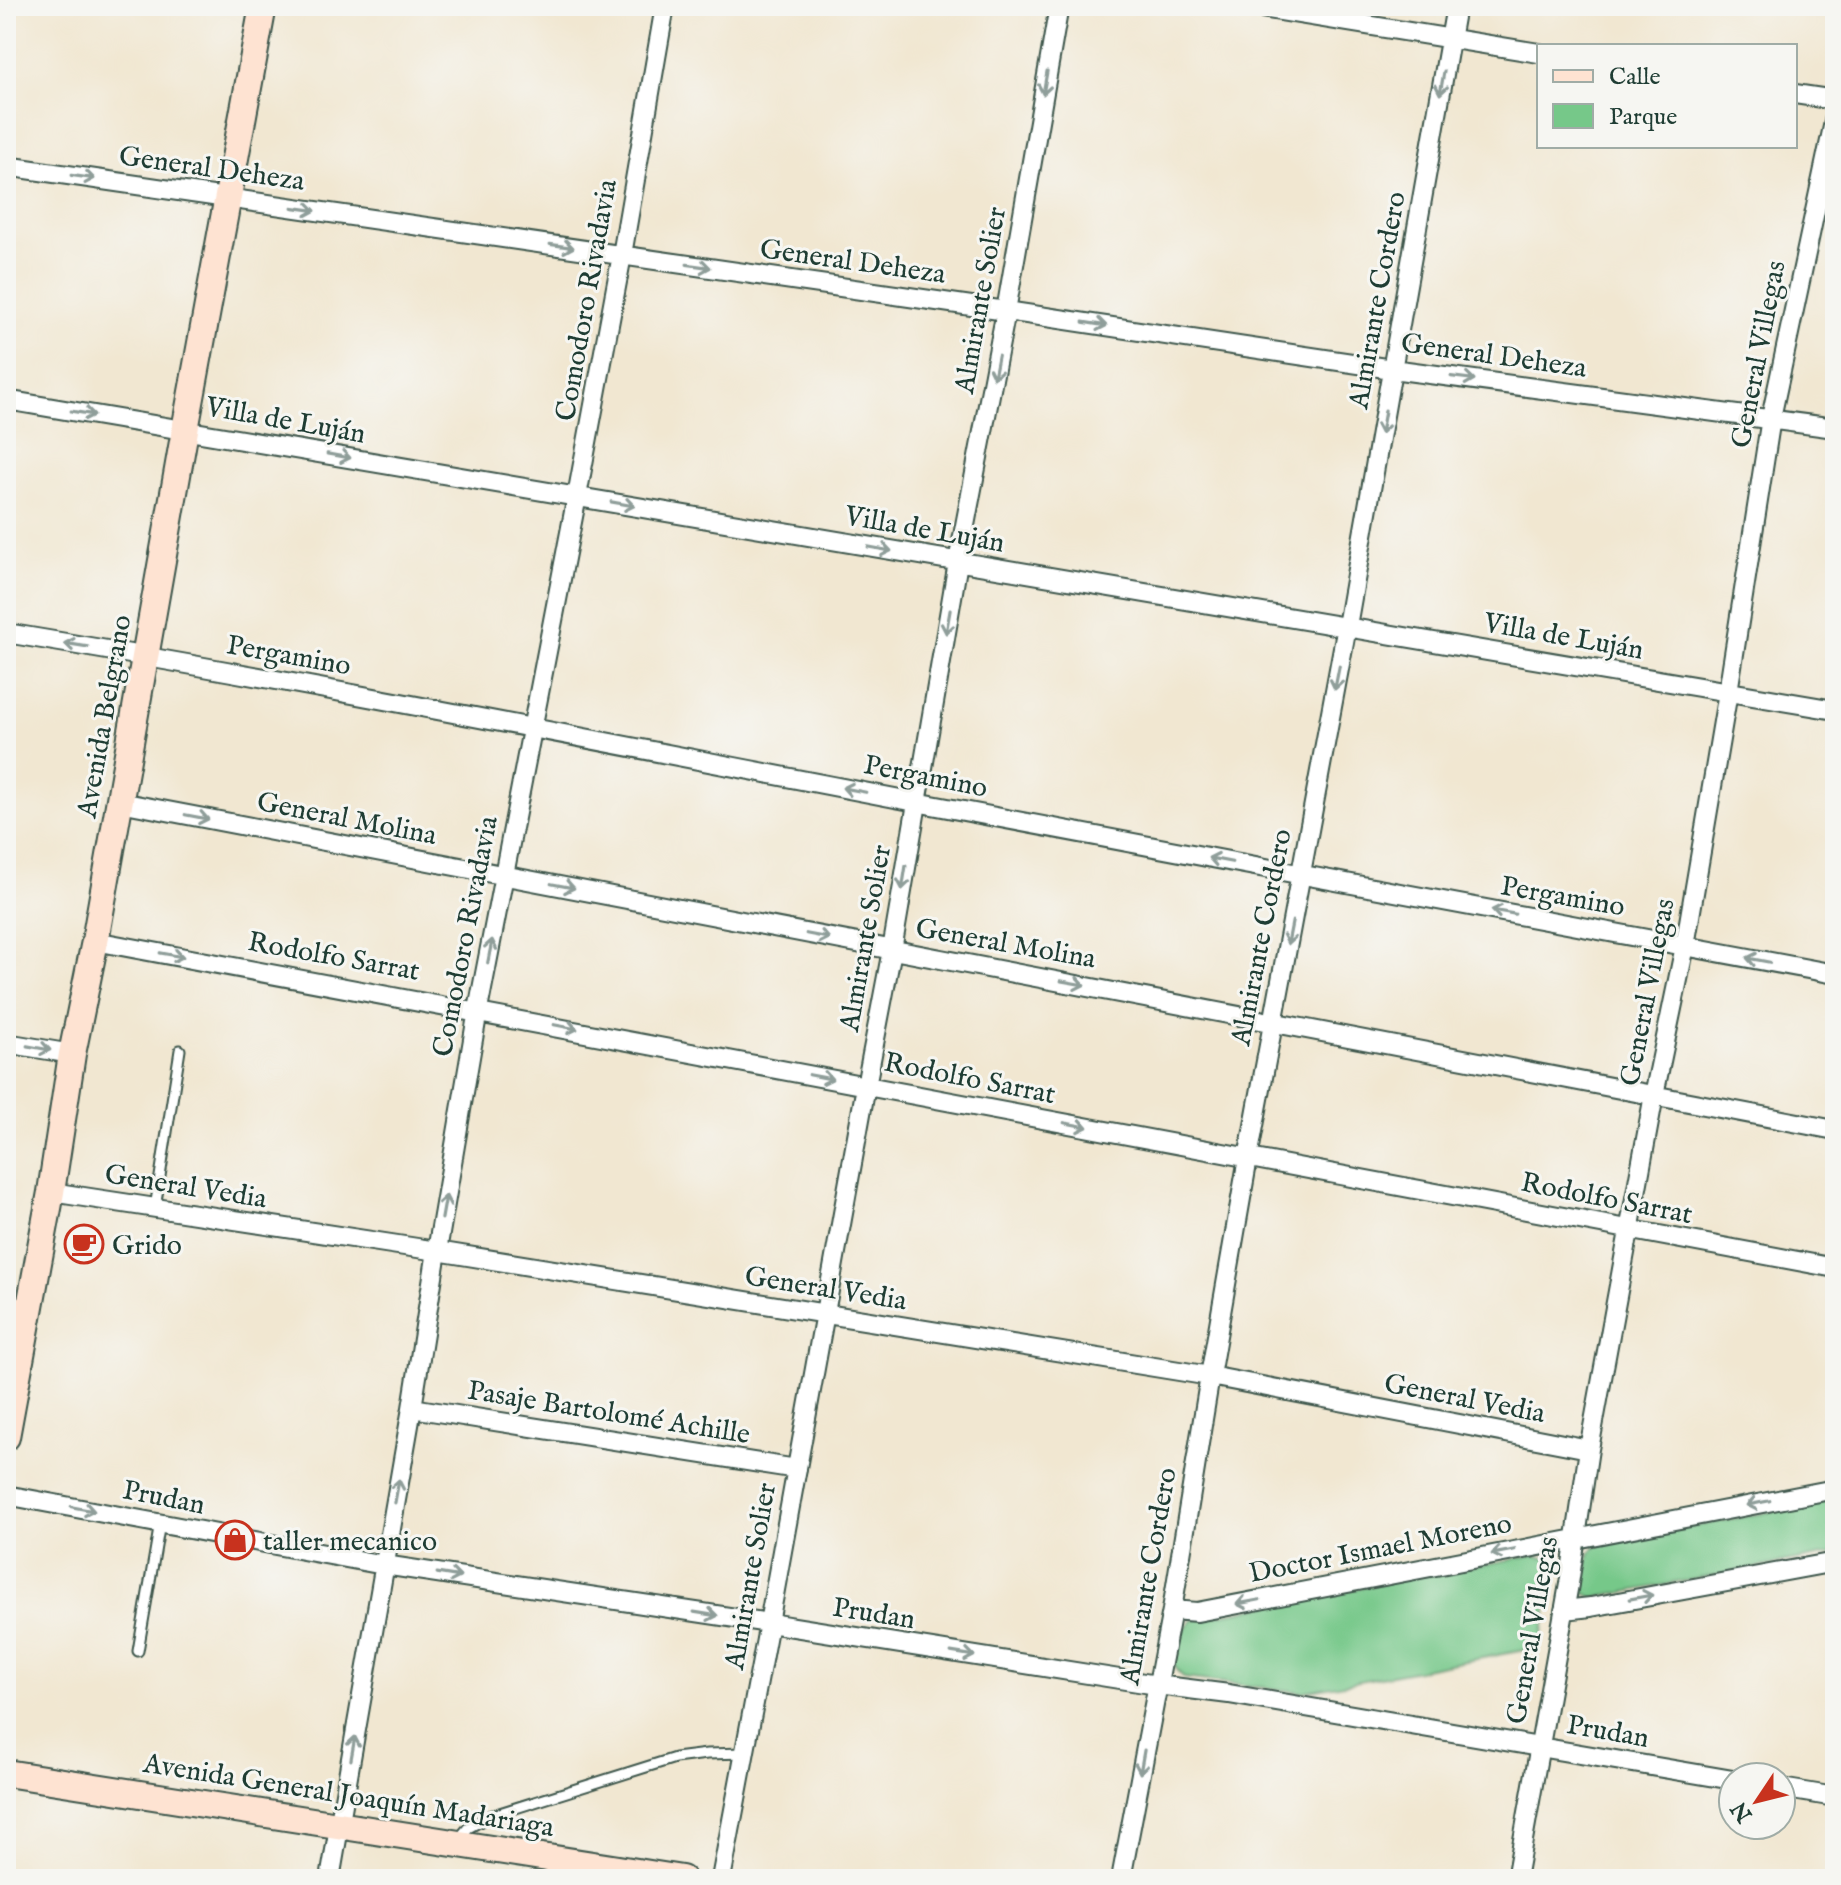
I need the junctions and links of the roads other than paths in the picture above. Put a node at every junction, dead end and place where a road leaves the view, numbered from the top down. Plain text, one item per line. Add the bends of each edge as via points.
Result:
1 (263, 6) edge
2 (665, 6) edge
3 (1059, 6) edge
4 (1249, 6) edge
5 (1456, 6) edge
6 (1450, 39) junction
7 (1537, 53) edge
8 (1797, 94) edge
9 (1835, 100) edge
10 (1835, 117) edge
11 (6, 166) edge
12 (227, 198) junction
13 (622, 255) junction
14 (1006, 311) junction
15 (1392, 369) junction
16 (6, 400) edge
17 (1771, 418) junction
18 (1835, 428) edge
19 (185, 430) junction
20 (577, 496) junction
21 (958, 562) junction
22 (1347, 626) junction
23 (6, 633) edge
24 (145, 656) junction
25 (1728, 692) junction
26 (1835, 710) edge
27 (532, 727) junction
28 (120, 802) junction
29 (917, 802) junction
30 (504, 875) junction
31 (1301, 875) junction
32 (95, 941) junction
33 (1685, 946) junction
34 (892, 950) junction
35 (1835, 974) edge
36 (478, 1010) junction
37 (1273, 1020) junction
38 (6, 1043) edge
39 (180, 1050) dead end
40 (72, 1054) junction
41 (866, 1086) junction
42 (1654, 1095) junction
43 (1835, 1130) edge
44 (1248, 1158) junction
45 (51, 1192) junction
46 (155, 1208) junction
47 (1630, 1230) junction
48 (437, 1251) junction
49 (1835, 1268) edge
50 (825, 1315) junction
51 (1210, 1376) junction
52 (412, 1408) junction
53 (6, 1437) edge
54 (1589, 1449) junction
55 (797, 1469) junction
56 (1835, 1489) edge
57 (6, 1495) edge
58 (160, 1523) junction
59 (1575, 1537) junction
60 (1835, 1562) edge
61 (384, 1565) junction
62 (1172, 1610) junction
63 (1564, 1610) junction
64 (769, 1623) junction
65 (138, 1651) dead end
66 (1157, 1685) junction
67 (1539, 1747) junction
68 (745, 1753) junction
69 (6, 1773) edge
70 (1717, 1777) edge
71 (1797, 1791) edge
72 (1835, 1797) edge
73 (340, 1824) junction
74 (456, 1842) junction
75 (330, 1879) edge
76 (682, 1879) edge
77 (721, 1879) edge
78 (1121, 1879) edge
79 (1516, 1879) edge

1 - 12 street, Avenida Belgrano
2 - 13 street, Comodoro Rivadavia
3 -> 14 street, Almirante Solier
4 - 6 street
5 - 6 street, Almirante Cordero
6 - 7 street
6 -> 15 street, Almirante Cordero
8 - 9 street
10 - 17 street, General Villegas
11 -> 12 street, General Deheza
12 -> 13 street, General Deheza
12 - 19 street, Avenida Belgrano
13 -> 14 street, General Deheza
13 - 20 street, Comodoro Rivadavia
14 -> 15 street, General Deheza
14 -> 21 street, Almirante Solier
15 -> 17 street, General Deheza
15 -> 22 street, Almirante Cordero
16 -> 19 street, Villa de Luján
17 - 18 street, General Deheza
17 - 25 street, General Villegas
19 -> 20 street, Villa de Luján
19 - 24 street, Avenida Belgrano
20 -> 21 street, Villa de Luján
20 - 27 street, Comodoro Rivadavia
21 - 22 street, Villa de Luján
21 -> 29 street, Almirante Solier
22 - 25 street, Villa de Luján
22 -> 31 street, Almirante Cordero
24 -> 23 street, Pergamino
24 - 27 street, Pergamino
24 - 28 street, Avenida Belgrano
25 - 26 street, Villa de Luján
25 - 33 street, General Villegas
29 -> 27 street, Pergamino
27 - 30 street, Comodoro Rivadavia
28 -> 30 street, General Molina
28 - 32 street, Avenida Belgrano
31 -> 29 street, Pergamino
29 -> 34 street, Almirante Solier
30 -> 34 street, General Molina
36 -> 30 street, Comodoro Rivadavia
33 -> 31 street, Pergamino
31 -> 37 street, Almirante Cordero
32 -> 36 street, Rodolfo Sarrat
32 - 40 street, Avenida Belgrano
35 -> 33 street, Pergamino
33 - 42 street, General Villegas
34 -> 37 street, General Molina
34 - 41 street, Almirante Solier
36 -> 41 street, Rodolfo Sarrat
48 -> 36 street, Comodoro Rivadavia
37 - 42 street, General Molina
37 - 44 street, Almirante Cordero
38 -> 40 street
39 - 46 lane
40 - 45 street, Avenida Belgrano
41 -> 44 street, Rodolfo Sarrat
41 - 50 street, Almirante Solier
42 - 43 street, General Molina
42 - 47 street, General Villegas
44 - 47 street, Rodolfo Sarrat
44 - 51 street, Almirante Cordero
45 - 46 street, General Vedia
45 - 53 street, Avenida Belgrano
46 - 48 street, General Vedia
47 - 49 street, Rodolfo Sarrat
47 - 54 street, General Villegas
48 - 50 street, General Vedia
48 - 52 street, Comodoro Rivadavia
50 - 51 street, General Vedia
50 - 55 street, Almirante Solier
51 - 54 street, General Vedia
51 - 62 street, Almirante Cordero
52 - 55 street, Pasaje Bartolomé Achille
61 -> 52 street, Comodoro Rivadavia
54 - 59 street, General Villegas
55 - 64 street, Almirante Solier
56 -> 59 street, Doctor Ismael Moreno
57 -> 58 street, Prudan
58 - 61 street, Prudan
58 - 65 lane
59 -> 62 street, Doctor Ismael Moreno via 1197,1612
59 - 63 street, General Villegas
63 -> 60 street
61 -> 64 street, Prudan
73 -> 61 street, Comodoro Rivadavia
62 - 66 street, Almirante Cordero
63 - 67 street, General Villegas
64 -> 66 street, Prudan
64 - 68 street, Almirante Solier
66 - 67 street, Prudan
66 -> 78 street, Almirante Cordero
67 - 70 street, Prudan
67 - 79 street, General Villegas
68 - 74 lane via 661,1762 490,1816
68 - 77 street, Almirante Solier
69 - 73 street, Avenida General Joaquín Madariaga
71 - 72 street
73 - 74 street, Avenida General Joaquín Madariaga
73 - 75 street, Comodoro Rivadavia
74 - 76 street, Avenida General Joaquín Madariaga

